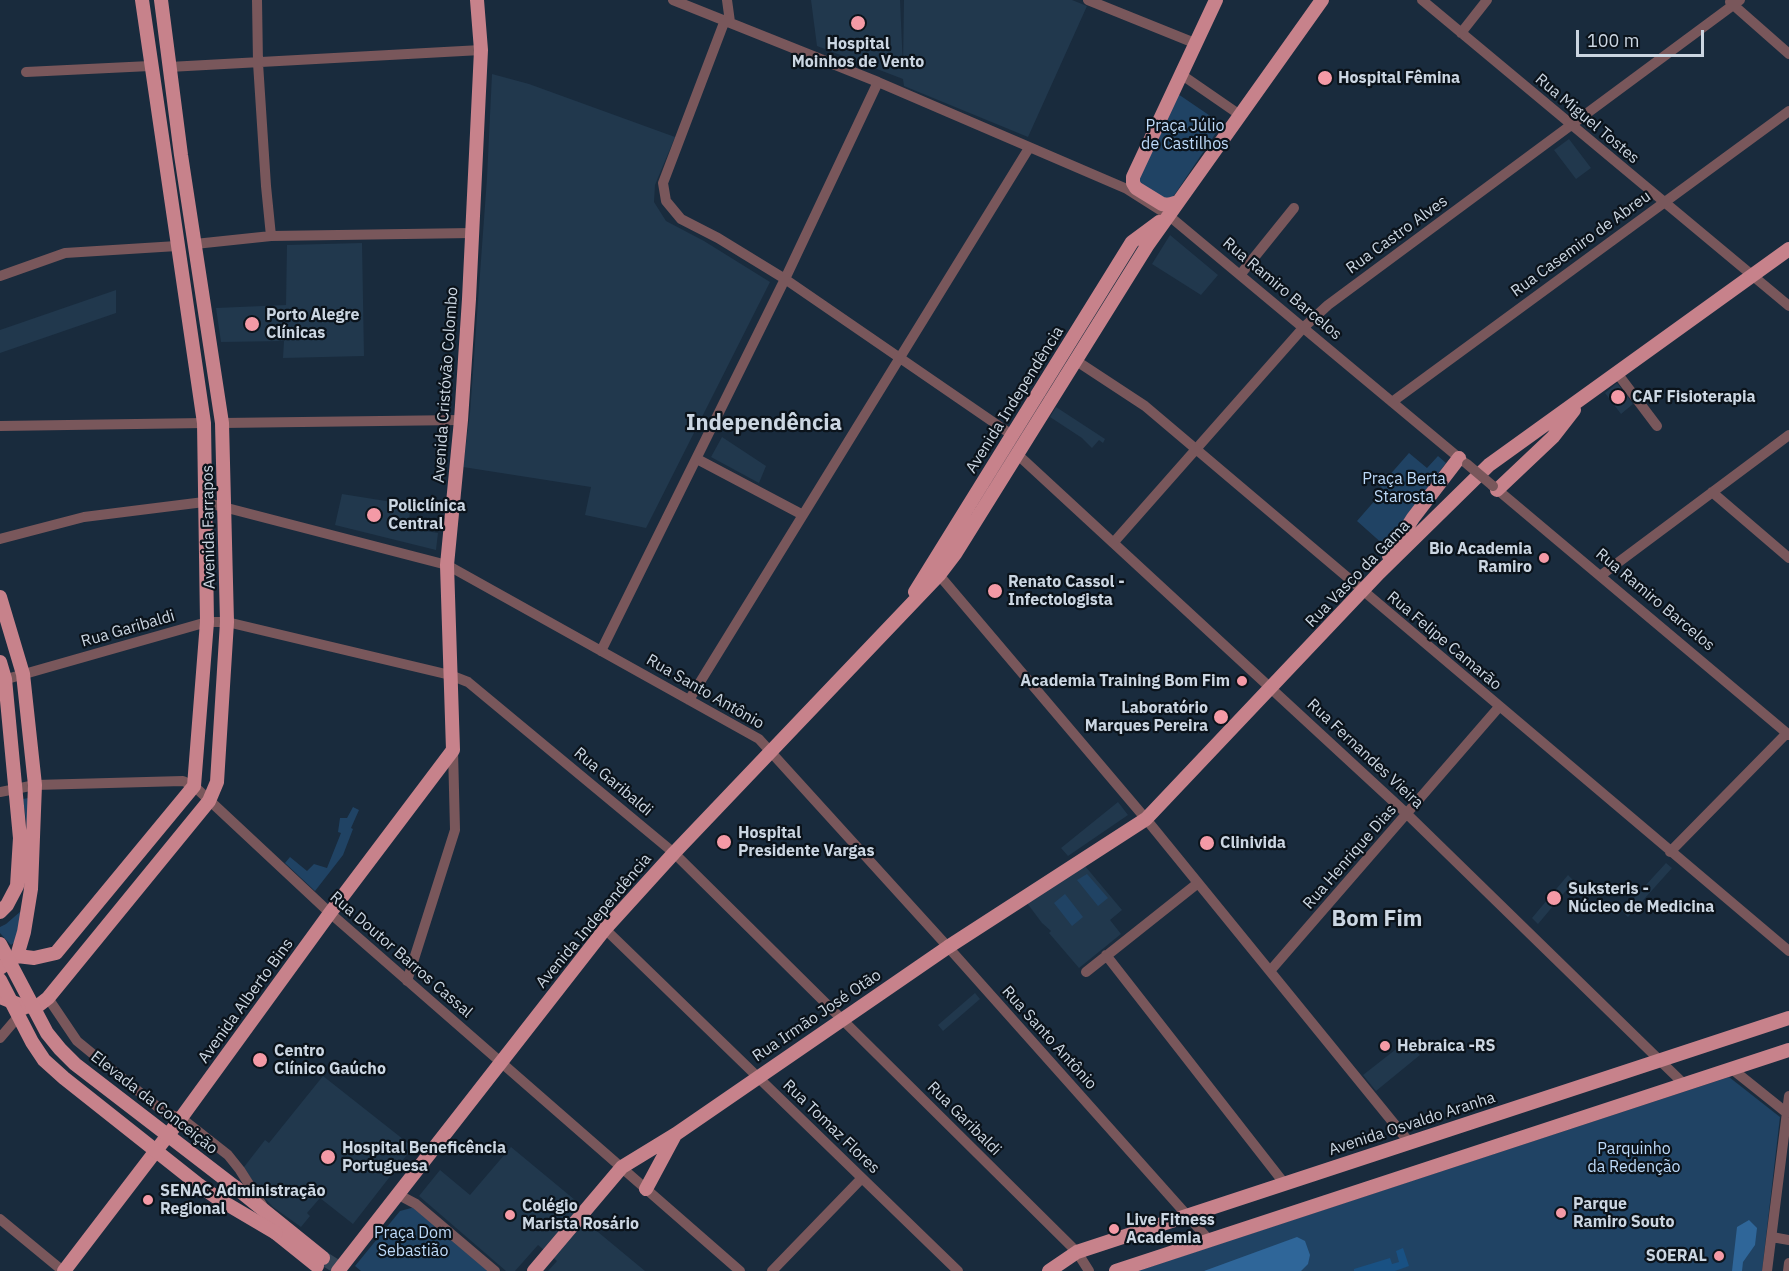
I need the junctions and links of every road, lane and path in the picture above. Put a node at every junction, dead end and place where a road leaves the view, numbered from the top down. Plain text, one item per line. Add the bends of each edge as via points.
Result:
1 (142, 0) edge
2 (161, 0) edge
3 (257, 0) edge
4 (477, 0) edge
5 (673, 0) edge
6 (1088, 0) edge
7 (1216, 0) edge
8 (1322, 0) edge
9 (1422, 0) edge
10 (1487, 0) edge
11 (1733, 2) edge
12 (728, 4) edge
13 (725, 20) junction
14 (1461, 33) junction
15 (1197, 44) junction
16 (481, 50) junction
17 (1789, 54) edge
18 (258, 63) junction
19 (150, 66) junction
20 (169, 67) junction
21 (26, 72) dead end
22 (1182, 75) junction
23 (878, 82) junction
24 (1789, 111) edge
25 (1240, 115) junction
26 (1571, 125) junction
27 (1029, 148) junction
28 (1130, 183) junction
29 (1178, 202) junction
30 (1664, 202) junction
31 (1294, 208) dead end
32 (1168, 215) junction
33 (472, 233) junction
34 (271, 236) junction
35 (195, 244) junction
36 (177, 246) junction
37 (1789, 249) edge
38 (1240, 275) junction
39 (1752, 275) junction
40 (0, 276) edge
41 (785, 279) junction
42 (1789, 306) edge
43 (1303, 328) junction
44 (901, 358) junction
45 (1075, 360) junction
46 (1617, 373) junction
47 (1584, 396) junction
48 (1392, 402) junction
49 (461, 420) junction
50 (204, 423) junction
51 (222, 423) junction
52 (0, 426) edge
53 (1657, 426) dead end
54 (1012, 435) junction
55 (1789, 435) edge
56 (1196, 449) junction
57 (1017, 454) junction
58 (697, 459) junction
59 (1463, 461) junction
60 (1495, 488) junction
61 (1712, 492) junction
62 (204, 502) junction
63 (226, 509) junction
64 (803, 515) junction
65 (0, 538) edge
66 (1114, 542) junction
67 (1789, 558) edge
68 (447, 565) junction
69 (1379, 573) junction
70 (939, 575) junction
71 (1600, 576) junction
72 (1362, 591) junction
73 (0, 597) edge
74 (901, 614) junction
75 (207, 622) junction
76 (227, 622) junction
77 (601, 651) junction
78 (0, 662) edge
79 (23, 674) junction
80 (450, 675) junction
81 (2, 680) edge
82 (1271, 687) junction
83 (689, 700) junction
84 (1499, 707) junction
85 (1788, 734) edge
86 (31, 747) junction
87 (453, 750) junction
88 (771, 751) junction
89 (35, 785) junction
90 (194, 786) junction
91 (15, 789) junction
92 (0, 792) edge
93 (209, 801) junction
94 (1407, 814) junction
95 (1146, 819) junction
96 (1670, 852) junction
97 (674, 853) junction
98 (1198, 883) junction
99 (0, 912) edge
100 (330, 913) junction
101 (605, 929) junction
102 (0, 944) edge
103 (948, 947) junction
104 (1789, 951) edge
105 (1106, 955) junction
106 (16, 957) junction
107 (0, 968) edge
108 (1270, 971) junction
109 (1086, 972) dead end
110 (0, 980) edge
111 (407, 981) junction
112 (0, 997) edge
113 (48, 998) junction
114 (26, 1007) junction
115 (1789, 1018) edge
116 (843, 1020) junction
117 (0, 1038) edge
118 (1789, 1050) edge
119 (1661, 1059) junction
120 (500, 1061) junction
121 (1732, 1069) junction
122 (758, 1077) junction
123 (1685, 1085) junction
124 (1789, 1096) edge
125 (1787, 1113) junction
126 (181, 1118) junction
127 (676, 1134) junction
128 (1409, 1142) junction
129 (622, 1167) junction
130 (862, 1178) junction
131 (1284, 1183) junction
132 (646, 1189) junction
133 (397, 1194) junction
134 (269, 1214) junction
135 (1187, 1215) junction
136 (0, 1219) edge
137 (1772, 1237) junction
138 (1789, 1240) edge
139 (1210, 1241) junction
140 (1077, 1252) junction
141 (1789, 1263) edge
142 (342, 1265) edge
143 (64, 1271) edge
144 (355, 1271) edge
145 (495, 1271) edge
146 (534, 1271) edge
147 (741, 1271) edge
148 (772, 1271) edge
149 (958, 1271) edge
150 (1049, 1271) edge
151 (1089, 1271) edge
152 (1116, 1271) edge
153 (1767, 1271) edge
154 (1788, 1271) edge

1 - 19 main road, Avenida Farrapos
2 - 20 main road, Avenida Farrapos
3 - 18 street
4 - 16 main road, Avenida Cristóvão Colombo
5 - 13 street, Rua Ramiro Barcelos
6 - 15 street
7 - 15 main road
8 - 25 main road, Avenida Independência
9 - 14 street, Rua Miguel Tostes
10 - 14 street
11 - 17 street
11 - 26 street, Rua Castro Alves
12 - 13 street
13 - 23 street, Rua Ramiro Barcelos
13 - 41 street via 663,183 666,201 681,219
14 - 26 street, Rua Miguel Tostes
15 - 22 main road
16 - 18 street
16 - 33 main road, Avenida Cristóvão Colombo
18 - 20 street
18 - 34 street
19 - 21 street
19 - 36 main road, Avenida Farrapos
20 - 35 main road, Avenida Farrapos
22 - 25 street
22 - 28 main road
23 - 27 street, Rua Ramiro Barcelos
23 - 41 street
24 - 30 street, Rua Casemiro de Abreu
25 - 29 main road, Avenida Independência
26 - 30 street, Rua Miguel Tostes
26 - 43 street, Rua Castro Alves via 1328,305
27 - 28 street, Rua Ramiro Barcelos
27 - 44 street
28 - 29 main road, Rua Ramiro Barcelos via 1162,204
28 - 32 street, Rua Ramiro Barcelos
29 - 32 main road, Avenida Independência
30 - 39 street, Rua Miguel Tostes
30 - 48 street, Rua Casemiro de Abreu
31 - 38 street
32 - 38 street, Rua Ramiro Barcelos
32 - 45 main road, Avenida Independência
32 - 54 main road, Avenida Independência via 1132,242
33 - 34 street
33 - 49 main road, Avenida Cristóvão Colombo
34 - 35 street
35 - 51 main road, Avenida Farrapos
36 - 40 street via 65,253
36 - 50 main road, Avenida Farrapos
37 - 39 main road, Rua Vasco da Gama
38 - 43 street, Rua Ramiro Barcelos
39 - 42 street, Rua Miguel Tostes
39 - 46 main road, Rua Vasco da Gama
41 - 44 street
41 - 58 street
43 - 48 street, Rua Ramiro Barcelos
43 - 56 street, Rua Castro Alves
44 - 54 street
44 - 64 street
45 - 56 street, Rua Felipe Camarão via 1145,406
45 - 57 main road, Avenida Independência
46 - 47 main road, Rua Vasco da Gama
46 - 53 street
47 - 60 main road via 1553,437
47 - 69 main road, Rua Vasco da Gama via 1489,465
48 - 59 street, Rua Ramiro Barcelos
49 - 51 street
49 - 68 main road, Avenida Cristóvão Colombo
50 - 52 street
50 - 62 main road, Avenida Farrapos
51 - 63 main road, Avenida Farrapos
54 - 74 main road, Avenida Independência
55 - 61 street
56 - 66 street, Rua Castro Alves
56 - 72 street, Rua Felipe Camarão
57 - 66 street, Rua Fernandes Vieira
57 - 70 main road, Avenida Independência
58 - 64 street
58 - 77 street
59 - 60 street, Rua Ramiro Barcelos, bridge
59 - 69 main road via 1413,518
60 - 71 street, Rua Ramiro Barcelos
61 - 67 street
61 - 71 street
62 - 63 street, Rua Santo Antônio
62 - 65 street, Rua Santo Antônio via 84,517
62 - 75 main road, Avenida Farrapos
63 - 68 street, Rua Santo Antônio
63 - 76 main road, Avenida Farrapos
64 - 83 street
66 - 82 street, Rua Fernandes Vieira
68 - 77 street, Rua Santo Antônio
68 - 80 main road, Avenida Cristóvão Colombo
69 - 72 main road, Rua Vasco da Gama
70 - 74 main road, Avenida Independência
70 - 95 street
71 - 85 street, Rua Ramiro Barcelos
72 - 82 main road, Rua Vasco da Gama
72 - 84 street, Rua Felipe Camarão
73 - 79 main road
74 - 88 main road, Avenida Independência
75 - 76 street, Rua Garibaldi
75 - 79 street, Rua Garibaldi
75 - 90 main road, Avenida Farrapos
76 - 80 street, Rua Garibaldi
76 - 93 main road, Avenida Farrapos via 217,782
77 - 83 street, Rua Santo Antônio
78 - 81 main road
79 - 81 street, Rua Garibaldi
79 - 86 main road
80 - 87 main road, Avenida Cristóvão Colombo
80 - 97 street, Rua Garibaldi via 468,682
81 - 86 main road via 17,690 22,729
81 - 91 main road
82 - 94 street, Rua Fernandes Vieira
82 - 95 main road, Rua Vasco da Gama
83 - 88 street, Rua Santo Antônio via 759,739
84 - 94 street, Rua Henrique Dias
84 - 96 street, Rua Felipe Camarão
85 - 96 street
86 - 89 main road
87 - 100 main road, Avenida Alberto Bins
87 - 111 street, Avenida Cristóvão Colombo via 455,830
88 - 97 main road, Avenida Independência
88 - 103 street, Rua Santo Antônio
89 - 90 street via 183,781
89 - 91 street
89 - 106 main road via 31,889
90 - 93 street, Rua Doutor Barros Cassal
90 - 106 main road via 56,953
91 - 92 street
91 - 99 main road via 20,838 17,886
93 - 100 street, Rua Doutor Barros Cassal
93 - 113 main road, Avenida Farrapos
94 - 108 street, Rua Henrique Dias
94 - 119 street, Rua Fernandes Vieira
95 - 98 street
95 - 103 main road, Rua Irmão José Otão
96 - 104 street, Rua Felipe Camarão
97 - 101 main road, Avenida Independência
97 - 116 street, Rua Garibaldi
98 - 105 street
98 - 108 street
100 - 111 street, Rua Doutor Barros Cassal
100 - 126 main road, Avenida Alberto Bins
101 - 120 main road, Avenida Independência
101 - 122 street, Rua Tomaz Flores
102 - 106 main road
102 - 134 main road, Elevada da Conceição, bridge via 60,1050
103 - 116 main road, Rua Irmão José Otão
103 - 135 street, Rua Santo Antônio
105 - 109 street
105 - 131 street
106 - 107 main road
108 - 128 street
110 - 134 main road, Elevada da Conceição, bridge via 32,1042 64,1078 199,1185 320,1262
111 - 120 street, Rua Doutor Barros Cassal
112 - 114 main road
113 - 114 main road via 39,1005
113 - 126 street via 77,1041 165,1113
114 - 117 street
115 - 119 main road, Avenida Osvaldo Aranha
116 - 122 main road, Rua Irmão José Otão
116 - 140 street, Rua Garibaldi
118 - 121 main road
119 - 123 street, Rua Fernandes Vieira
119 - 128 main road, Avenida Osvaldo Aranha
120 - 129 street, Rua Doutor Barros Cassal
120 - 133 main road, Avenida Independência
121 - 123 main road
121 - 125 street
122 - 127 main road, Rua Irmão José Otão
122 - 130 street, Rua Tomaz Flores
123 - 139 main road
124 - 125 street
125 - 137 street
126 - 134 street via 228,1155
126 - 143 main road, Avenida Alberto Bins
127 - 129 main road, Rua Irmão José Otão
127 - 132 main road
128 - 131 main road, Avenida Osvaldo Aranha
129 - 132 street, Rua Doutor Barros Cassal
129 - 146 main road, Rua Irmão José Otão
130 - 148 street
130 - 149 street, Rua Tomaz Flores
131 - 135 main road, Avenida Osvaldo Aranha
132 - 147 street, Rua Doutor Barros Cassal
133 - 142 main road, Avenida Independência
133 - 145 street via 416,1204
135 - 139 street, Rua Santo Antônio
135 - 140 main road, Avenida Osvaldo Aranha
136 - 143 street
137 - 138 street
137 - 153 street
139 - 152 main road
140 - 150 main road, Avenida Osvaldo Aranha
140 - 151 street, Rua Garibaldi
141 - 154 street
142 - 144 main road

